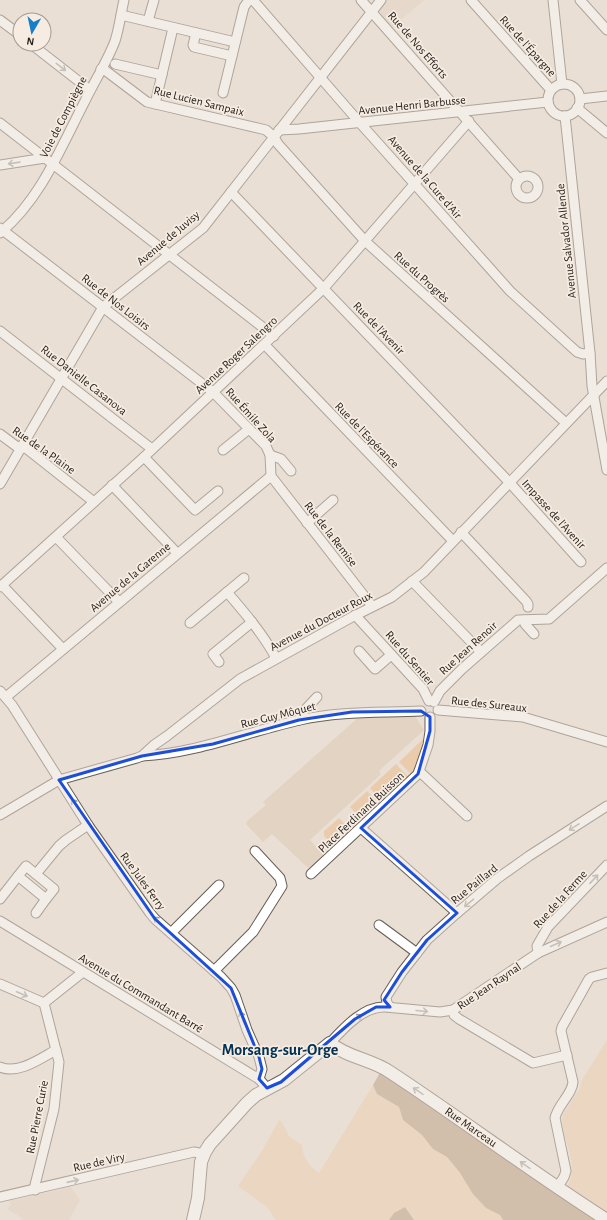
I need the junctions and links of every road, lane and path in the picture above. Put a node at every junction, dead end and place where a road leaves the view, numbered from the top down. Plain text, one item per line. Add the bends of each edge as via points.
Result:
1 (124, 0) edge
2 (154, 0) edge
3 (249, 0) edge
4 (253, 0) edge
5 (361, 0) edge
6 (381, 0) edge
7 (471, 0) edge
8 (553, 0) edge
9 (580, 0) edge
10 (372, 12) junction
11 (120, 15) junction
12 (0, 20) edge
13 (148, 22) junction
14 (173, 28) junction
15 (12, 29) edge
16 (607, 30) edge
17 (196, 33) junction
18 (235, 42) junction
19 (41, 52) edge
20 (232, 56) junction
21 (115, 64) dead end
22 (101, 69) junction
23 (162, 75) junction
24 (321, 77) junction
25 (562, 84) junction
26 (90, 90) junction
27 (551, 90) junction
28 (223, 93) dead end
29 (607, 96) edge
30 (580, 99) junction
31 (548, 102) junction
32 (155, 104) junction
33 (577, 108) junction
34 (460, 112) junction
35 (565, 116) junction
36 (469, 121) junction
37 (0, 123) edge
38 (360, 123) junction
39 (277, 133) junction
40 (607, 133) edge
41 (46, 158) junction
42 (0, 165) edge
43 (53, 165) junction
44 (519, 179) dead end
45 (414, 183) junction
46 (231, 192) junction
47 (1, 230) edge
48 (365, 241) junction
49 (170, 255) junction
50 (324, 288) junction
51 (103, 307) junction
52 (0, 331) edge
53 (274, 336) junction
54 (265, 345) junction
55 (590, 353) junction
56 (591, 364) junction
57 (61, 378) junction
58 (605, 383) edge
59 (213, 392) junction
60 (594, 394) junction
61 (566, 423) junction
62 (249, 429) junction
63 (0, 434) edge
64 (21, 447) junction
65 (152, 449) junction
66 (223, 450) dead end
67 (270, 455) junction
68 (144, 457) junction
69 (607, 470) edge
70 (291, 471) dead end
71 (271, 476) junction
72 (509, 482) junction
73 (0, 484) edge
74 (112, 485) junction
75 (218, 491) dead end
76 (333, 500) dead end
77 (94, 502) junction
78 (307, 523) junction
79 (461, 532) junction
80 (56, 536) junction
81 (453, 541) junction
82 (177, 553) junction
83 (581, 562) dead end
84 (607, 568) edge
85 (244, 578) dead end
86 (412, 581) junction
87 (1, 586) edge
88 (227, 592) junction
89 (119, 602) junction
90 (372, 606) junction
91 (528, 607) dead end
92 (355, 615) junction
93 (524, 620) junction
94 (252, 622) junction
95 (190, 623) dead end
96 (534, 634) dead end
97 (63, 649) junction
98 (359, 651) dead end
99 (481, 652) junction
100 (391, 654) junction
101 (276, 658) junction
102 (219, 662) dead end
103 (3, 694) edge
104 (317, 698) dead end
105 (433, 704) junction
106 (421, 711) junction
107 (430, 717) junction
108 (299, 720) junction
109 (607, 742) edge
110 (142, 756) junction
111 (419, 771) junction
112 (59, 780) junction
113 (607, 806) edge
114 (0, 815) edge
115 (467, 816) dead end
116 (88, 825) junction
117 (361, 828) junction
118 (255, 851) dead end
119 (607, 865) edge
120 (36, 874) junction
121 (311, 874) dead end
122 (18, 876) junction
123 (219, 885) dead end
124 (0, 899) edge
125 (46, 899) junction
126 (36, 913) dead end
127 (457, 913) junction
128 (0, 921) edge
129 (607, 922) edge
130 (379, 924) dead end
131 (170, 933) junction
132 (417, 953) junction
133 (538, 953) junction
134 (214, 971) junction
135 (84, 972) junction
136 (607, 973) edge
137 (0, 984) edge
138 (44, 1003) junction
139 (390, 1007) junction
140 (453, 1010) junction
141 (330, 1043) junction
142 (56, 1050) junction
143 (567, 1055) junction
144 (0, 1067) edge
145 (258, 1079) junction
146 (267, 1088) junction
147 (204, 1154) junction
148 (557, 1188) junction
149 (35, 1190) junction
150 (0, 1197) edge
151 (193, 1220) edge
152 (607, 1220) edge

1 - 11 street, Voie de Compiègne
2 - 13 street
3 - 18 street via 244,7
4 - 24 street, Avenue de la Cure d'Air
5 - 10 street, Rue de Nos Efforts
6 - 10 street, Avenue de Juvisy
7 - 27 street, Rue de l'Épargne
8 - 25 street
9 - 16 street
10 - 24 street, Avenue de Juvisy
10 - 34 street, Rue de Nos Efforts
11 - 13 street
11 - 22 street, Voie de Compiègne via 115,41
12 - 15 street
13 - 14 street
14 - 17 street
14 - 23 street
17 - 18 street
17 - 20 street via 194,47
18 - 20 street
19 -> 26 street
20 - 28 street
21 - 23 street
22 - 26 street, Voie de Compiègne
22 - 32 street, Rue Lucien Sampaix via 147,102
23 - 32 street
24 - 38 street, Avenue de la Cure d'Air
24 - 39 street, Avenue de Juvisy
25 - 27 street
25 - 30 street via 574,88
26 - 43 street, Voie de Compiègne
27 - 31 street
29 - 30 street
30 - 33 street
31 - 34 street, Avenue Henri Barbusse
31 - 35 street via 552,111
32 - 39 street, Rue Lucien Sampaix
33 - 35 street
33 - 40 street
34 - 36 street, Rue de Nos Efforts
34 - 38 street, Avenue Henri Barbusse
35 - 55 street, Avenue Salvador Allende
36 - 44 street, Rue de Nos Efforts
36 - 45 street, Avenue Roger Salengro
37 - 41 street
38 - 39 street, Avenue Henri Barbusse
38 - 45 street, Avenue de la Cure d'Air
39 - 46 street, Avenue de Juvisy
39 - 48 street, Rue du Progrès via 278,144
41 -> 42 street
41 - 43 street
43 - 47 street, Voie de Compiègne via 32,199 14,220
43 - 49 street
45 - 48 street, Avenue Roger Salengro
45 - 55 street, Avenue de la Cure d'Air via 510,291 577,352
46 - 49 street, Avenue de Juvisy via 203,228
46 - 50 street, Rue de l'Avenir
47 - 51 street, Rue de Nos Loisirs
48 - 50 street, Avenue Roger Salengro
48 - 61 street, Rue du Progrès
49 - 51 street, Avenue de Juvisy
49 - 53 street
50 - 53 street, Avenue Roger Salengro
50 - 72 street, Rue de l'Avenir
51 - 57 street, Avenue de Juvisy
51 - 59 street, Rue de Nos Loisirs
52 - 57 street, Rue Danielle Casanova
53 - 54 street, Avenue Roger Salengro
54 - 59 street, Avenue Roger Salengro
54 - 81 street, Rue de l'Espérance
55 - 56 street, Avenue Salvador Allende
56 - 58 street, Avenue Salvador Allende via 597,377
56 - 60 street, Avenue Salvador Allende
57 - 64 street, Avenue de Juvisy
57 - 65 street, Rue Danielle Casanova
58 - 60 street, Avenue du Docteur Roux
59 - 62 street, Rue Émile Zola
59 - 65 street, Avenue Roger Salengro
60 - 61 street, Avenue du Docteur Roux
60 - 69 street, Avenue Salvador Allende
61 - 72 street, Avenue du Docteur Roux
62 - 66 street
62 - 67 street, Rue Émile Zola via 266,446
63 - 64 street, Rue de la Plaine
64 - 73 street, Avenue de Juvisy
64 - 77 street, Rue de la Plaine
65 - 68 street, Avenue Roger Salengro
67 - 70 street, Rue Émile Zola via 281,459
67 - 71 street, Rue Émile Zola
68 - 74 street, Avenue Roger Salengro
68 - 75 street via 195,510
71 - 78 street, Rue de la Remise
71 - 82 street, Avenue de la Garenne
72 - 79 street, Avenue du Docteur Roux
72 - 83 street, Impasse de l'Avenir
74 - 77 street, Avenue Roger Salengro
74 - 82 street
76 - 78 street
77 - 80 street, Avenue Roger Salengro
78 - 90 street, Rue de la Remise
79 - 81 street, Avenue du Docteur Roux
79 - 91 street via 526,601
80 - 87 street, Avenue Roger Salengro
80 - 89 street
81 - 86 street, Avenue du Docteur Roux
82 - 89 street, Avenue de la Garenne
84 - 93 street, Rue Jean Renoir via 549,619
85 - 88 street
86 - 90 street, Avenue du Docteur Roux via 392,596
86 - 99 street
87 - 97 street
88 - 94 street
88 - 95 street
89 - 97 street, Avenue de la Garenne
90 - 92 street, Avenue du Docteur Roux
92 - 100 street, Rue du Sentier
92 - 101 street, Avenue du Docteur Roux
93 - 96 street
93 - 99 street, Rue Jean Renoir via 518,620
94 - 101 street
94 - 102 street via 213,654
97 - 103 street, Avenue de la Garenne
98 - 100 street via 375,669
99 - 105 street, Rue Jean Renoir via 440,691
100 - 105 street, Rue du Sentier via 423,688
101 - 110 street, Avenue du Docteur Roux via 240,679
103 - 112 street, Rue Jules Ferry
104 - 108 street via 302,713
105 - 106 street via 423,704
105 - 107 street via 435,715
105 - 109 street, Rue des Sureaux via 523,717
106 - 107 street via 424,716
106 - 108 street, Rue Guy Môquet via 352,712
107 - 111 street, Place Ferdinand Buisson via 428,745
108 - 110 street, Rue Guy Môquet via 228,741
110 - 112 street, Avenue du Docteur Roux
111 - 115 street
111 - 117 street, Place Ferdinand Buisson via 413,780
112 - 114 street, Avenue du Docteur Roux
116 -> 112 street, Rue Jules Ferry
113 -> 127 street, Rue Paillard via 498,878
116 - 120 street via 59,846
131 -> 116 street, Rue Jules Ferry via 150,913
117 - 121 street, Place Ferdinand Buisson
117 - 127 street
118 - 134 street via 282,881 282,886 272,895 253,932
133 -> 119 street, Rue de la Ferme via 537,946 548,927
120 - 122 street via 26,866
120 - 125 street via 54,889
122 - 124 street
122 - 125 street
123 - 131 street
125 - 126 street
127 - 132 street, Rue Paillard via 427,940
128 - 135 street, Avenue du Commandant Barré
133 -> 129 street, Rue Jean Raynal
130 - 132 street
131 - 134 street, Rue Jules Ferry
132 - 139 street, Rue Paillard via 386,997
133 - 140 street, Rue Jean Raynal
145 -> 134 street, Rue Jules Ferry via 262,1069 231,988
135 - 138 street
135 - 145 street, Avenue du Commandant Barré
136 - 143 street via 589,979 564,1022 561,1031
137 -> 138 street
138 - 142 street, Rue Pierre Curie
139 -> 140 street, Rue Jean Raynal via 440,1012
141 -> 139 street, Rue Jean Raynal via 355,1019 376,1007
140 - 143 street via 459,1019 533,1063
141 - 146 main road, Rue Jean Raynal via 284,1080
148 -> 141 main road, Rue Marceau via 388,1070 351,1056
142 - 144 street via 23,1068
142 - 149 street, Rue Pierre Curie via 59,1062 54,1109
143 - 148 street via 573,1082 556,1114 566,1171
145 - 146 street, Avenue du Commandant Barré
146 - 147 main road, Rue Jean Raynal via 247,1103
149 -> 147 street, Rue de Viry via 194,1152
147 - 151 main road
148 - 152 main road, Rue Marceau
149 - 150 street, Rue de Viry

